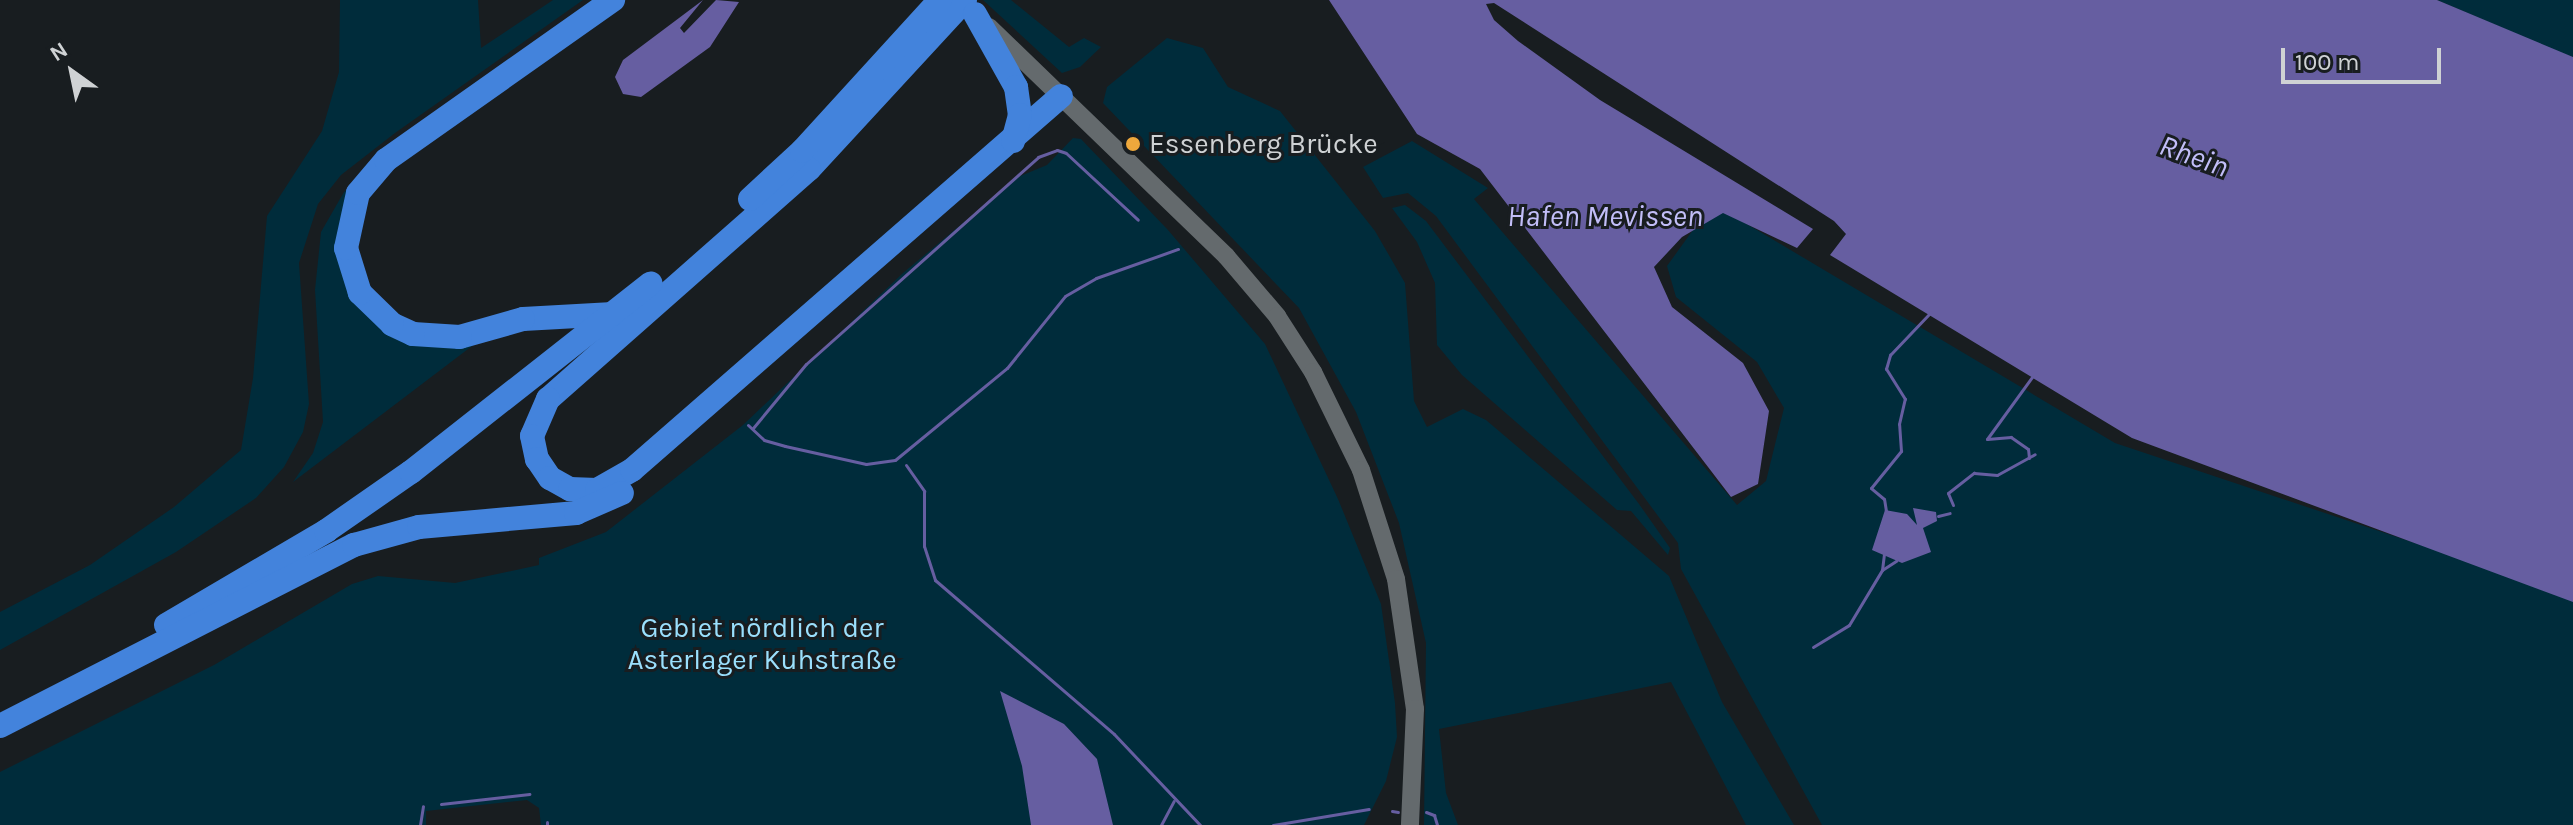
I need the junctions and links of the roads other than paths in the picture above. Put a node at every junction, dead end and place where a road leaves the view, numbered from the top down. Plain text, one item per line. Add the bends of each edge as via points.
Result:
1 (613, 0) edge
2 (940, 0) edge
3 (967, 5) edge
4 (924, 32) junction
5 (1067, 101) junction
6 (1013, 141) junction
7 (755, 216) junction
8 (613, 314) junction
9 (252, 598) junction
10 (0, 710) edge
11 (0, 726) edge
12 (1410, 825) edge

1 - 8 highway via 386,160 358,193 346,248 360,293 392,324 413,334 460,337 523,319
2 - 4 highway
3 - 4 highway
3 - 5 main road
3 - 6 highway via 1016,87 1020,115
4 - 7 highway via 857,120
4 - 8 highway via 802,151
5 - 6 highway
5 - 9 highway via 819,314 627,490 576,513 419,527 354,545
5 - 12 main road via 1255,290 1313,372 1342,430 1375,509 1408,641 1415,709
6 - 7 highway via 623,477 583,491 550,478 537,459 532,436 548,399
7 - 9 highway via 423,480
8 - 10 highway via 411,472 326,531 103,660
9 - 11 highway

